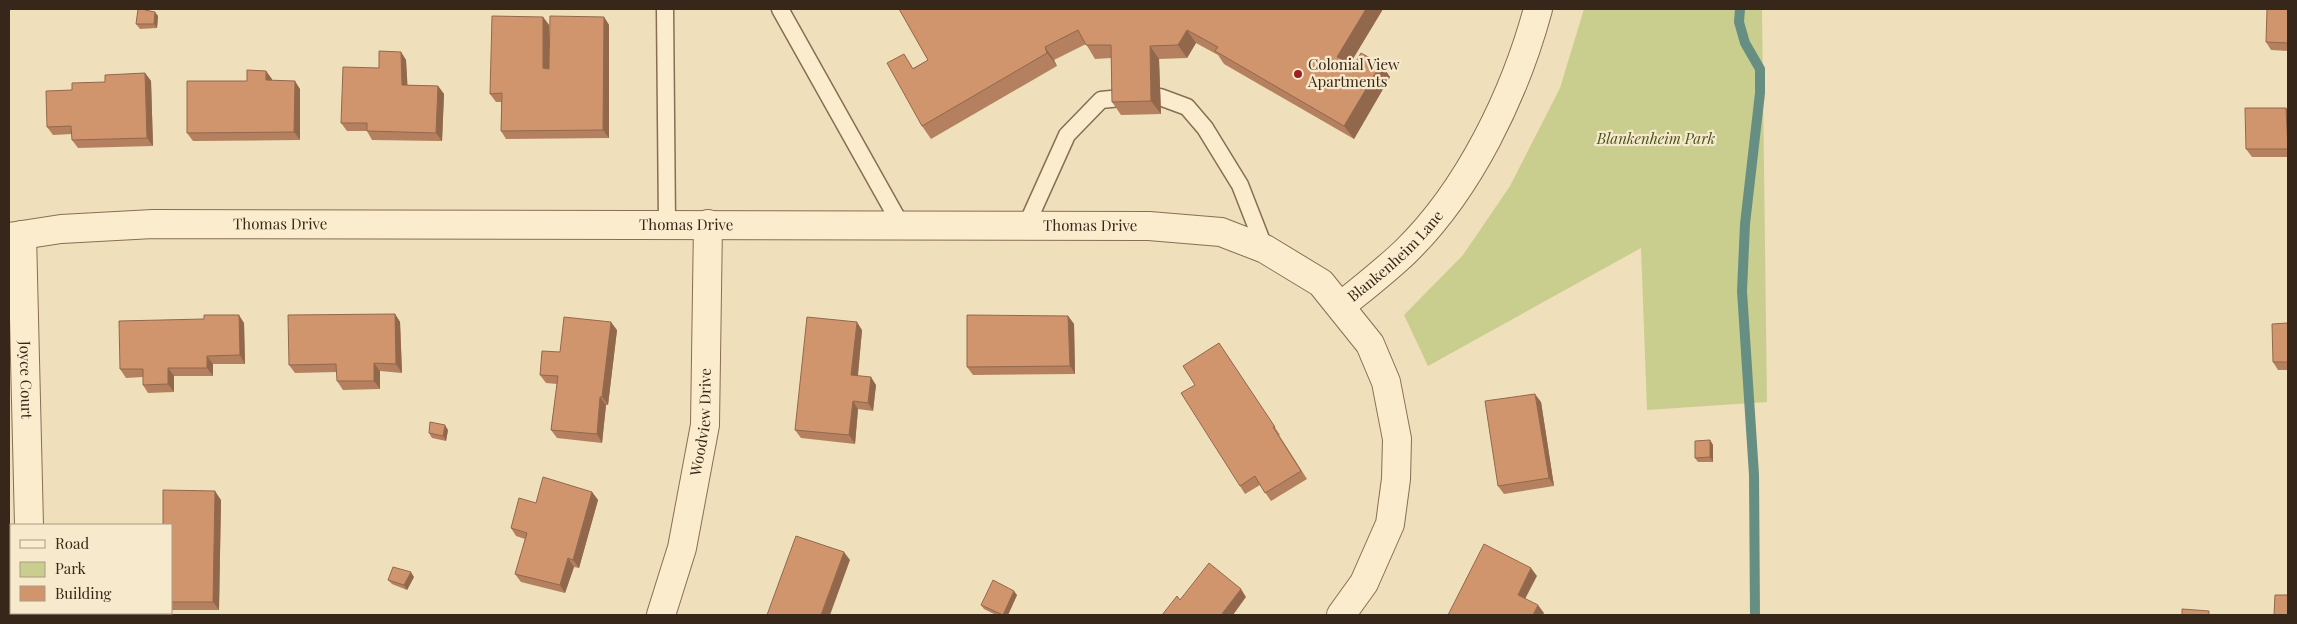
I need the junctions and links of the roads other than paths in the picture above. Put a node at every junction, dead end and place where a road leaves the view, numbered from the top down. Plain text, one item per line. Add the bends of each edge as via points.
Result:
1 (780, 9) edge
2 (1538, 9) edge
3 (665, 16) edge
4 (1160, 97) dead end
5 (1121, 98) edge
6 (667, 224) junction
7 (708, 224) junction
8 (902, 225) junction
9 (1026, 226) junction
10 (16, 236) edge
11 (1265, 249) junction
12 (1341, 306) junction
13 (29, 524) edge
14 (661, 615) edge
15 (1342, 615) edge

1 - 8 lane
2 - 12 street, Blankenheim Lane via 1530,38 1500,112 1480,152 1447,203 1406,251
3 - 6 lane
4 - 11 lane via 1187,106 1205,128 1240,185
5 - 9 lane via 1101,100 1068,135
6 - 7 street, Thomas Drive
6 - 10 street, Thomas Drive via 153,224 61,229
7 - 8 street, Thomas Drive
7 - 14 street, Woodview Drive via 705,425 682,548
8 - 9 street, Thomas Drive
9 - 11 street, Thomas Drive via 1149,226 1221,232
10 - 13 street, Joyce Court
11 - 12 street, Thomas Drive via 1321,284
12 - 15 street, Blankenheim Lane via 1370,344 1386,382 1397,439 1390,524 1364,583

